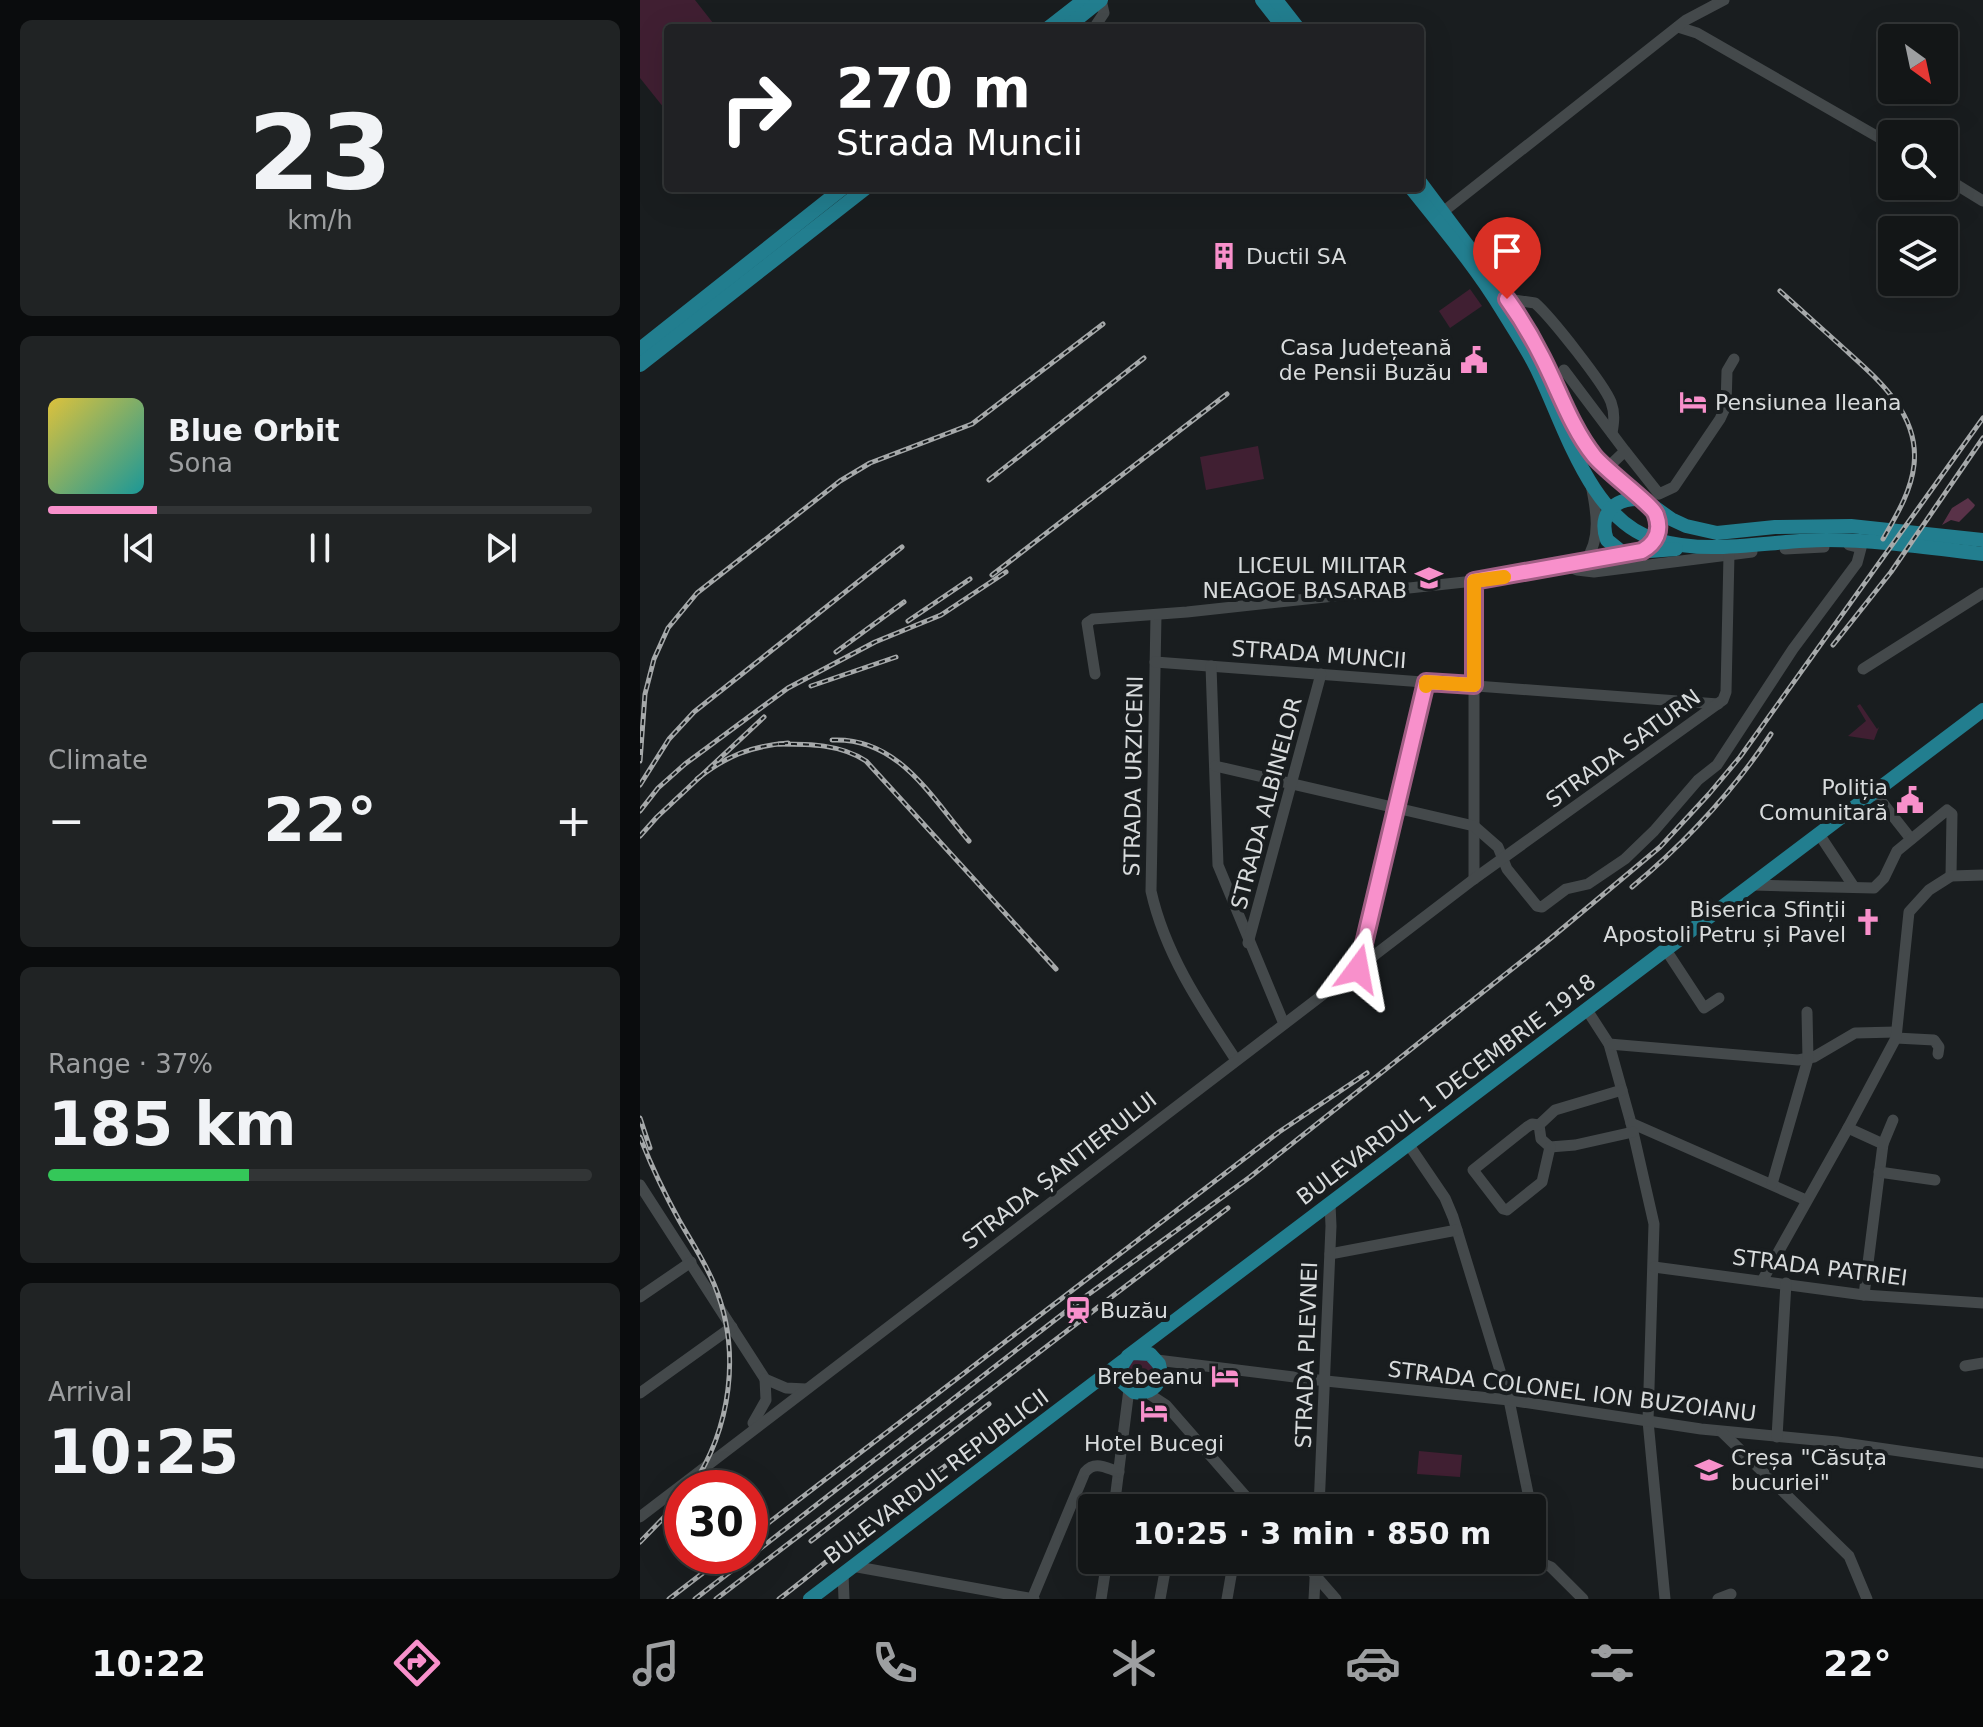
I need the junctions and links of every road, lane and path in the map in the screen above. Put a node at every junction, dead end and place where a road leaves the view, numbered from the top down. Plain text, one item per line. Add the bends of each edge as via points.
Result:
1 (1084, 0) edge
2 (1101, 0) edge
3 (1262, 0) edge
4 (1276, 0) edge
5 (1724, 0) edge
6 (1053, 24) edge
7 (1071, 24) edge
8 (1097, 24) edge
9 (1281, 24) edge
10 (1295, 24) edge
11 (1678, 27) junction
12 (1878, 137) edge
13 (1958, 186) edge
14 (1424, 189) edge
15 (851, 192) edge
16 (1415, 192) edge
17 (1983, 201) edge
18 (1439, 215) junction
19 (737, 281) junction
20 (1507, 299) junction
21 (640, 349) edge
22 (1734, 359) dead end
23 (640, 365) edge
24 (1564, 370) dead end
25 (1612, 433) junction
26 (1625, 451) junction
27 (1605, 470) junction
28 (1590, 480) junction
29 (1647, 503) junction
30 (1607, 515) junction
31 (1594, 539) junction
32 (1655, 540) junction
33 (1983, 540) edge
34 (1699, 547) junction
35 (1642, 551) junction
36 (1623, 553) junction
37 (1729, 554) junction
38 (1983, 554) edge
39 (1585, 561) junction
40 (1565, 565) junction
41 (1474, 581) junction
42 (1983, 593) edge
43 (1156, 615) junction
44 (1155, 662) junction
45 (1211, 666) junction
46 (1863, 669) dead end
47 (1095, 674) dead end
48 (1321, 674) junction
49 (1426, 682) junction
50 (1474, 685) junction
51 (1718, 704) junction
52 (1983, 710) edge
53 (1215, 766) junction
54 (1291, 784) junction
55 (1874, 792) junction
56 (1395, 808) junction
57 (1474, 826) junction
58 (1819, 834) junction
59 (1911, 839) junction
60 (1504, 857) junction
61 (1983, 875) edge
62 (1951, 876) junction
63 (1474, 879) junction
64 (1752, 885) junction
65 (1854, 887) junction
66 (1248, 943) junction
67 (1666, 950) junction
68 (1358, 969) junction
69 (1719, 998) dead end
70 (1587, 1010) junction
71 (1807, 1012) dead end
72 (1284, 1024) junction
73 (1896, 1035) junction
74 (1609, 1044) junction
75 (1938, 1054) dead end
76 (1808, 1059) junction
77 (1236, 1060) junction
78 (1622, 1090) junction
79 (1893, 1120) dead end
80 (1539, 1125) junction
81 (1632, 1127) junction
82 (1848, 1128) junction
83 (1883, 1144) junction
84 (1409, 1145) junction
85 (1550, 1147) junction
86 (1879, 1172) junction
87 (1935, 1180) dead end
88 (1772, 1184) junction
89 (640, 1185) edge
90 (644, 1200) edge
91 (1806, 1200) junction
92 (1330, 1204) junction
93 (1457, 1230) junction
94 (1330, 1254) junction
95 (691, 1262) junction
96 (1654, 1267) junction
97 (1762, 1281) junction
98 (1786, 1283) junction
99 (1864, 1295) junction
100 (640, 1297) edge
101 (1983, 1303) edge
102 (732, 1327) junction
103 (1165, 1328) junction
104 (1129, 1357) junction
105 (1155, 1358) junction
106 (1983, 1363) edge
107 (1965, 1366) dead end
108 (765, 1379) junction
109 (1326, 1381) junction
110 (1089, 1387) junction
111 (1128, 1388) junction
112 (1152, 1388) junction
113 (806, 1389) junction
114 (640, 1393) edge
115 (1509, 1400) junction
116 (1648, 1421) junction
117 (1722, 1432) junction
118 (1756, 1434) junction
119 (744, 1435) junction
120 (1777, 1437) junction
121 (1746, 1456) junction
122 (1983, 1463) edge
123 (1119, 1472) junction
124 (1116, 1494) edge
125 (1244, 1494) edge
126 (1320, 1494) edge
127 (1528, 1494) edge
128 (640, 1517) edge
129 (1546, 1565) edge
130 (848, 1570) junction
131 (1105, 1574) edge
132 (1164, 1574) edge
133 (1230, 1574) edge
134 (1315, 1575) joint
135 (1731, 1594) dead end
136 (810, 1599) edge
137 (844, 1599) edge
138 (1033, 1599) edge
139 (1101, 1599) edge
140 (1160, 1599) edge
141 (1227, 1599) edge
142 (1314, 1599) edge
143 (1336, 1599) edge
144 (1583, 1599) edge
145 (1665, 1599) edge
146 (1718, 1599) edge
147 (1867, 1599) edge

1 - 6 main road
2 - 7 main road
2 - 8 street via 1104,13
3 - 9 main road
4 - 10 main road
5 - 11 street
11 - 12 street
11 - 18 street
13 - 17 street
14 - 18 main road
15 - 19 main road
16 - 18 main road
18 - 20 main road
18 - 28 main road via 1535,365
19 - 21 main road
19 - 23 main road
20 - 25 street via 1535,303 1558,330 1607,394 1614,412
20 - 27 main road via 1583,441
22 - 26 street via 1727,371 1726,406 1674,487 1659,494
24 - 25 street
25 - 26 street
26 - 27 street
27 - 29 main road
28 - 30 main road
28 - 31 street via 1597,514
29 - 30 main road via 1623,500
29 - 32 main road via 1659,526
29 - 33 main road via 1686,526 1717,533 1851,526
30 - 31 street
30 - 32 main road
30 - 36 main road via 1607,540
31 - 39 street
32 - 34 main road
32 - 35 main road
34 - 35 main road
34 - 38 main road via 1829,540
35 - 36 main road
36 - 39 street
37 - 40 street via 1594,572
37 - 51 street, STRADA SATURN via 1726,692
37 - 60 street via 1848,545 1859,546 1861,554 1717,765 1625,859 1539,907 1507,869
39 - 40 street
40 - 41 street
41 - 43 street
41 - 50 street
42 - 46 street
43 - 44 street, STRADA URZICENI
43 - 47 street via 1087,623
44 - 45 street, STRADA MUNCII
44 - 77 street, STRADA URZICENI via 1151,891 1184,977
45 - 48 street, STRADA MUNCII
45 - 53 street
48 - 49 street, STRADA MUNCII
48 - 54 street, STRADA ALBINELOR
49 - 50 street, STRADA MUNCII
49 - 56 street
50 - 51 street, STRADA MUNCII
50 - 57 street
51 - 60 street, STRADA SATURN
52 - 55 main road, BULEVARDUL 1 DECEMBRIE 1918
53 - 54 street
53 - 66 street via 1218,865
54 - 56 street
54 - 66 street, STRADA ALBINELOR
55 - 58 main road, BULEVARDUL 1 DECEMBRIE 1918
55 - 59 street
56 - 57 street
56 - 68 street
57 - 60 street
57 - 63 street
58 - 64 main road, BULEVARDUL 1 DECEMBRIE 1918
58 - 65 street
59 - 62 street via 1950,811
59 - 65 street via 1870,890
60 - 63 street, STRADA ȘANTIERULUI
61 - 62 street
62 - 73 street via 1909,912
63 - 68 street, STRADA ȘANTIERULUI
64 - 65 street
64 - 67 main road, BULEVARDUL 1 DECEMBRIE 1918
66 - 72 street
67 - 69 street via 1704,1008
67 - 70 main road, BULEVARDUL 1 DECEMBRIE 1918
68 - 72 street, STRADA ȘANTIERULUI
70 - 74 street
70 - 84 main road, BULEVARDUL 1 DECEMBRIE 1918
71 - 76 street
72 - 77 street, STRADA ȘANTIERULUI
73 - 75 street via 1934,1040
73 - 76 street via 1855,1033
73 - 82 street
74 - 76 street
74 - 78 street
76 - 88 street
77 - 113 street, STRADA ȘANTIERULUI
78 - 80 street via 1555,1110
78 - 81 street
79 - 83 street
80 - 85 street via 1541,1139
80 - 85 street via 1527,1127 1474,1173 1507,1210 1542,1182
81 - 85 street
81 - 88 street
81 - 96 street via 1652,1210
82 - 83 street
82 - 91 street
83 - 86 street
84 - 92 main road, BULEVARDUL 1 DECEMBRIE 1918
84 - 93 street via 1445,1198
86 - 87 street
86 - 99 street
88 - 91 street
89 - 90 street
90 - 95 street
91 - 97 street
92 - 94 street, STRADA PLEVNEI
92 - 103 main road, BULEVARDUL 1 DECEMBRIE 1918
93 - 94 street
93 - 115 street
94 - 109 street, STRADA PLEVNEI
95 - 100 street
95 - 102 street
96 - 97 street, STRADA PATRIEI
96 - 116 street
97 - 98 street, STRADA PATRIEI
98 - 99 street, STRADA PATRIEI
98 - 120 street
99 - 101 street, STRADA PATRIEI
102 - 108 street
102 - 114 street
103 - 104 main road, BULEVARDUL 1 DECEMBRIE 1918
103 - 105 main road
104 - 105 main road via 1144,1352
104 - 110 main road, BULEVARDUL REPUBLICII
104 - 111 main road via 1120,1375
105 - 109 street, STRADA COLONEL ION BUZOIANU
105 - 112 main road via 1161,1369
106 - 107 street
108 - 113 street
108 - 119 street via 764,1406
109 - 115 street, STRADA COLONEL ION BUZOIANU
109 - 126 street, STRADA PLEVNEI
110 - 111 main road
110 - 130 main road, BULEVARDUL REPUBLICII
111 - 112 main road
111 - 123 street
112 - 125 street
113 - 119 street, STRADA ȘANTIERULUI
115 - 116 street, STRADA COLONEL ION BUZOIANU
115 - 127 street
116 - 117 street, STRADA COLONEL ION BUZOIANU
116 - 145 street
117 - 118 street, STRADA COLONEL ION BUZOIANU
117 - 121 street
118 - 120 street, STRADA COLONEL ION BUZOIANU
118 - 121 street
119 - 128 street, STRADA ȘANTIERULUI
120 - 122 street, STRADA COLONEL ION BUZOIANU
121 - 147 street via 1849,1556
123 - 124 street
123 - 138 street via 1097,1465 1088,1469
129 - 144 street
130 - 136 main road, BULEVARDUL REPUBLICII
130 - 137 street
130 - 138 street
131 - 139 street
132 - 140 street
133 - 141 street
134 - 142 street
134 - 143 street
135 - 146 street

